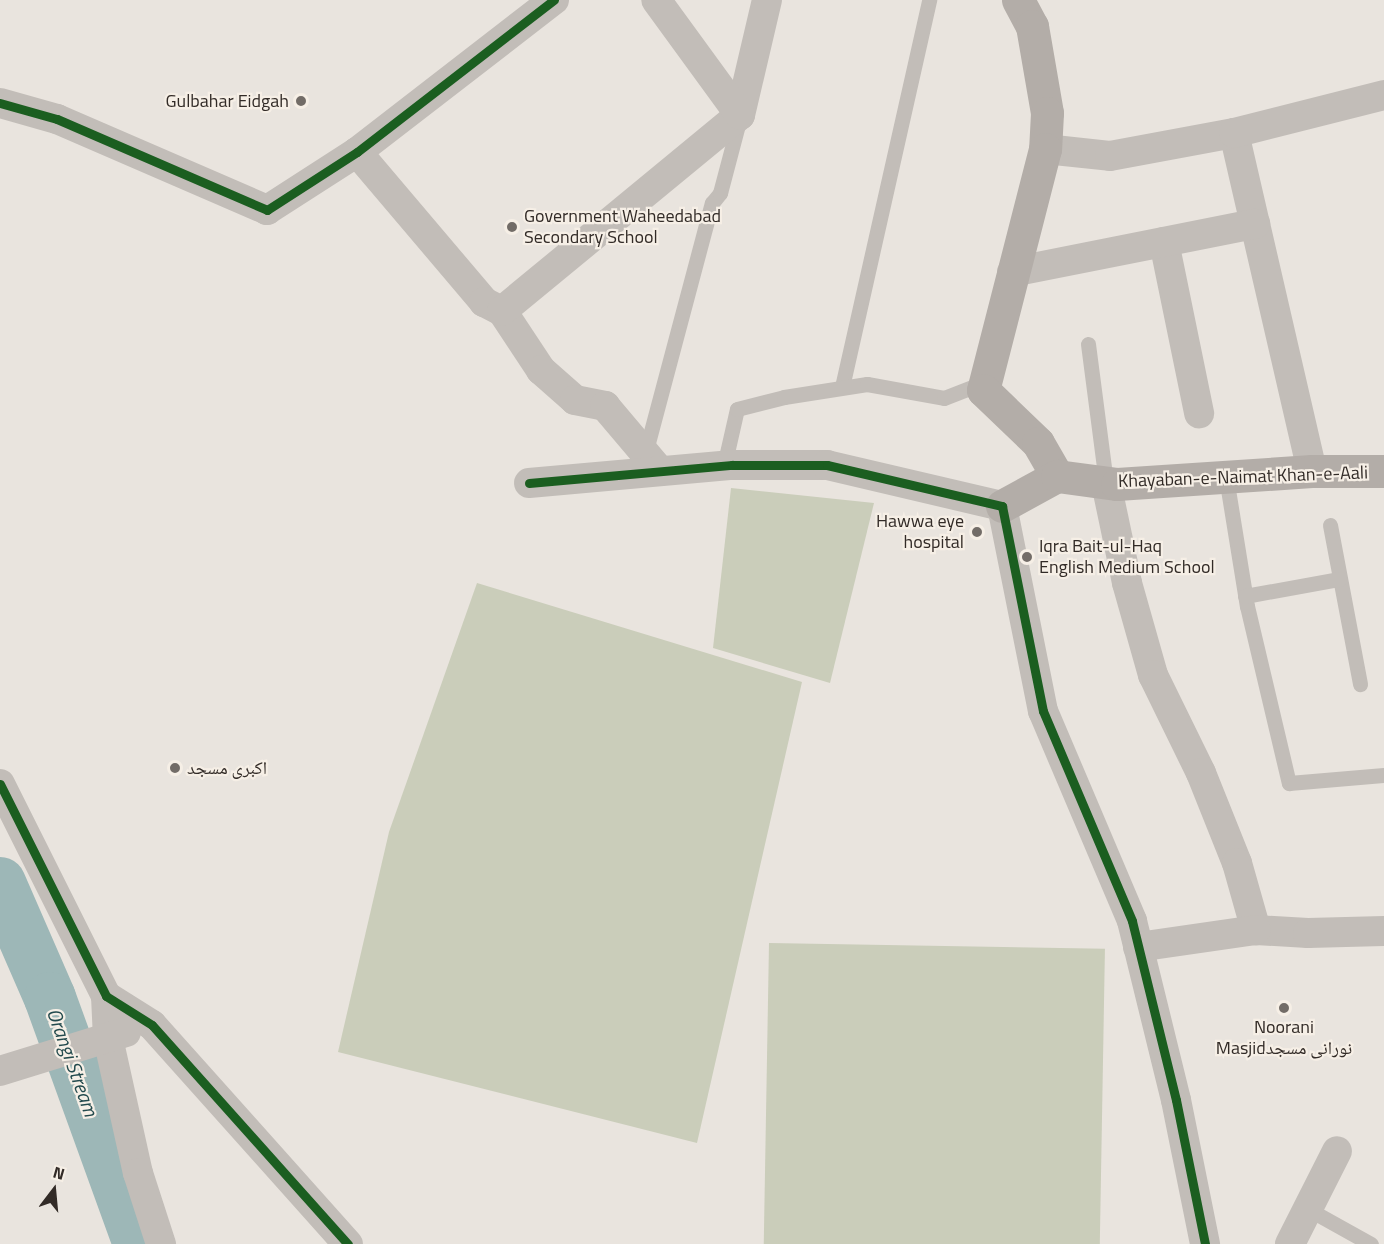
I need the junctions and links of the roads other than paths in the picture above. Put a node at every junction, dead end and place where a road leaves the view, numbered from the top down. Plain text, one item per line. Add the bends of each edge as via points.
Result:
1 (554, 0) edge
2 (656, 0) edge
3 (767, 0) edge
4 (929, 0) edge
5 (1018, 0) edge
6 (1384, 95) edge
7 (0, 103) edge
8 (741, 115) junction
9 (1234, 133) junction
10 (1045, 149) junction
11 (357, 152) junction
12 (1255, 224) junction
13 (1164, 242) junction
14 (1012, 272) junction
15 (502, 311) junction
16 (1088, 344) dead end
17 (985, 382) junction
18 (842, 387) junction
19 (1199, 413) dead end
20 (653, 462) junction
21 (724, 466) junction
22 (1312, 471) junction
23 (1384, 471) edge
24 (1057, 476) junction
25 (1226, 477) junction
26 (529, 483) dead end
27 (1106, 483) junction
28 (1002, 506) junction
29 (1329, 525) dead end
30 (1339, 579) junction
31 (1245, 596) junction
32 (1360, 684) dead end
33 (1384, 775) edge
34 (0, 784) edge
35 (1256, 930) junction
36 (1384, 931) edge
37 (1138, 947) junction
38 (106, 996) junction
39 (152, 1025) junction
40 (108, 1038) junction
41 (8, 1070) edge
42 (1337, 1151) dead end
43 (1308, 1209) junction
44 (161, 1244) edge
45 (348, 1244) edge
46 (1205, 1244) edge
47 (1290, 1244) edge
48 (1371, 1244) edge

1 - 11 street
2 - 8 street
3 - 8 street
4 - 18 lane
5 - 10 street via 1032,26 1047,113
6 - 9 street
7 - 11 street via 57,119 267,210
8 - 15 street
8 - 20 lane via 720,193 712,203
9 - 10 street via 1110,156
9 - 12 street
10 - 14 street
11 - 15 street via 484,302
12 - 13 street
12 - 22 street
13 - 14 street
13 - 19 street
14 - 17 street
15 - 20 street via 541,370 575,400 605,406
16 - 27 lane
17 - 18 lane via 944,398 867,384
17 - 24 street via 984,390 1038,444
18 - 21 lane via 737,409
20 - 21 street
20 - 26 street
21 - 28 street via 827,465
22 - 23 street, Khayaban-e-Naimat Khan-e-Aali
22 - 25 street, Khayaban-e-Naimat Khan-e-Aali
24 - 27 street, Khayaban-e-Naimat Khan-e-Aali
24 - 28 street
25 - 27 street, Khayaban-e-Naimat Khan-e-Aali
25 - 31 lane
27 - 35 street via 1127,583 1153,675 1201,772 1237,863
28 - 37 street via 1043,711 1132,921
29 - 30 lane
30 - 31 lane
30 - 32 lane
31 - 33 lane via 1289,783
34 - 38 street
35 - 36 street
35 - 37 street
37 - 46 street via 1176,1100
38 - 39 street
38 - 40 street
39 - 40 street
39 - 45 street
40 - 41 street
40 - 44 street via 138,1173
42 - 43 street
43 - 47 street
43 - 48 lane

